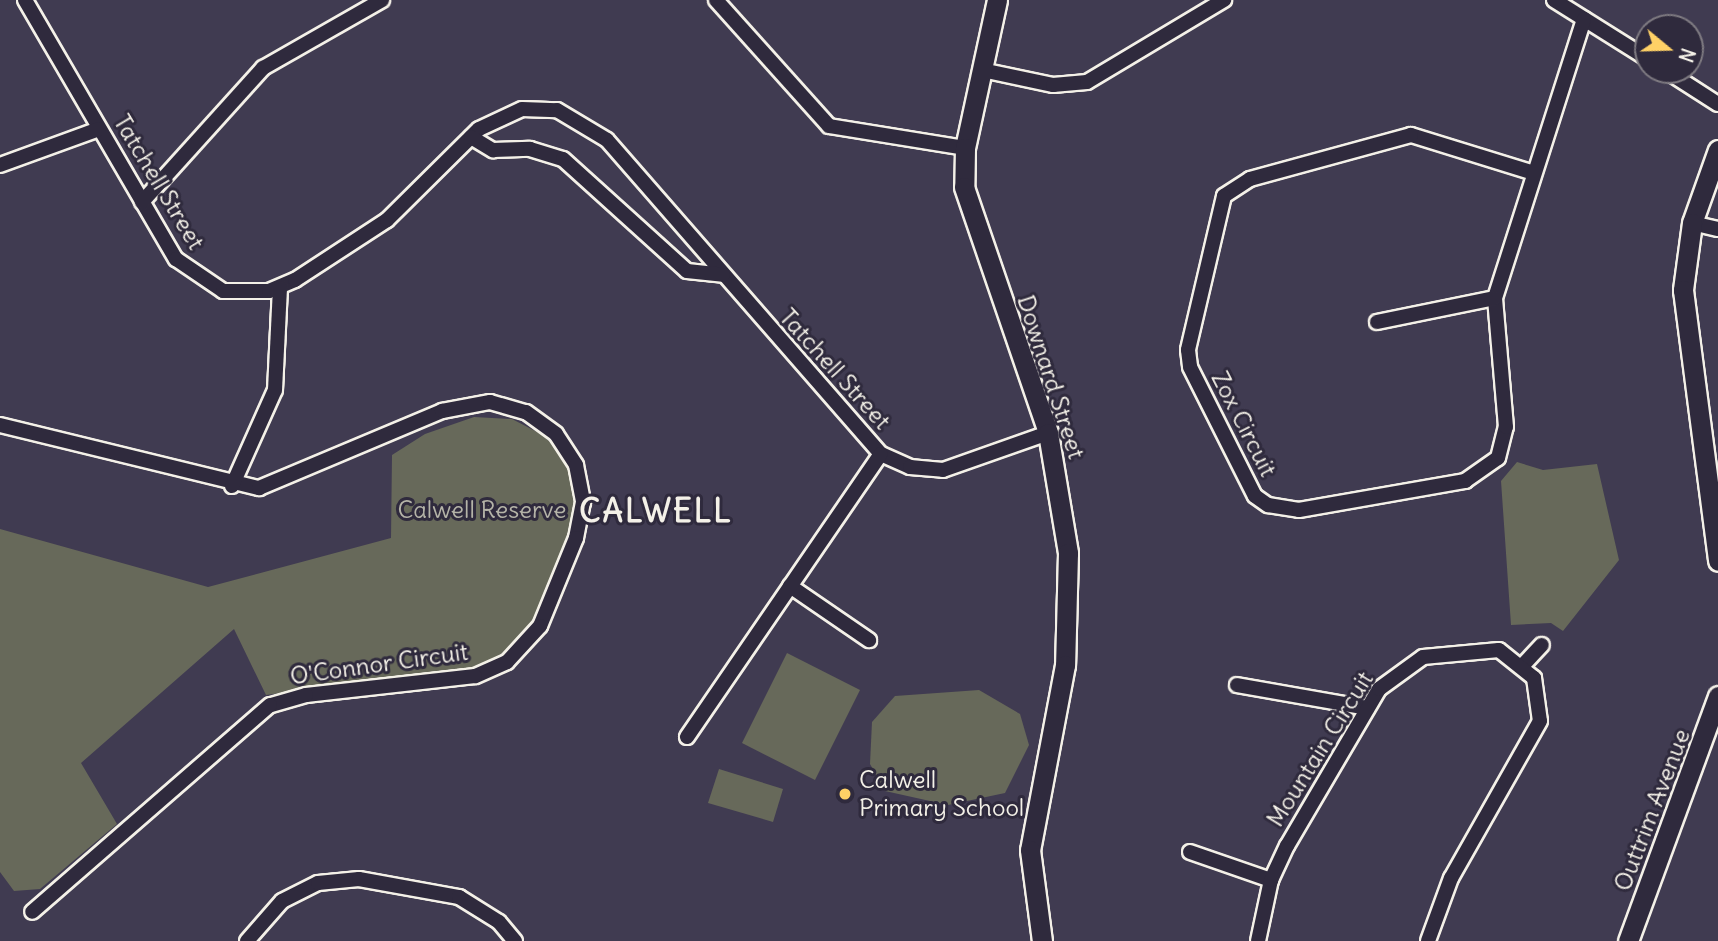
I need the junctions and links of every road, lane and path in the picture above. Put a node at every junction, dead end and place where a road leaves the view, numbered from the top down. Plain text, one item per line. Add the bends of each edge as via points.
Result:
1 (25, 0) edge
2 (382, 0) edge
3 (716, 0) edge
4 (998, 0) edge
5 (1224, 0) edge
6 (1554, 0) edge
7 (1584, 19) junction
8 (1634, 51) edge
9 (982, 70) junction
10 (1687, 84) edge
11 (1718, 104) edge
12 (99, 129) junction
13 (471, 137) junction
14 (965, 148) junction
15 (1718, 150) edge
16 (0, 165) edge
17 (1534, 173) junction
18 (142, 202) junction
19 (1692, 223) junction
20 (1718, 229) edge
21 (723, 275) junction
22 (280, 288) junction
23 (1495, 298) junction
24 (1377, 321) dead end
25 (0, 425) edge
26 (1048, 433) junction
27 (881, 454) junction
28 (232, 486) junction
29 (1718, 561) edge
30 (790, 586) junction
31 (869, 640) dead end
32 (1542, 645) dead end
33 (1524, 664) junction
34 (1237, 685) dead end
35 (1718, 696) edge
36 (1367, 708) junction
37 (687, 737) dead end
38 (1190, 852) dead end
39 (1271, 880) junction
40 (32, 912) dead end
41 (247, 941) edge
42 (514, 941) edge
43 (1042, 941) edge
44 (1258, 941) edge
45 (1428, 941) edge
46 (1628, 941) edge

1 - 12 street, Tatchell Street
2 - 18 street via 263,68
3 - 14 street via 829,126
4 - 9 street, Downard Street
5 - 9 street via 1087,82 1053,85
6 - 7 street
7 - 8 street
7 - 17 street, Zox Circuit
9 - 14 street, Downard Street
10 - 11 street
12 - 16 street
12 - 18 street, Tatchell Street
13 - 21 street via 494,150 530,149 563,159 687,271
13 - 21 street, Tatchell Street via 522,109 579,118 607,140
13 - 22 street, Tatchell Street via 387,220
14 - 26 street, Downard Street via 969,213
15 - 19 street
17 - 23 street, Zox Circuit
17 - 23 street, Zox Circuit via 1411,135 1236,186 1214,217 1189,367 1245,483 1268,505 1299,510 1465,481 1493,465 1505,443
18 - 22 street, Tatchell Street via 176,259 202,282 246,294
19 - 20 street
19 - 29 street via 1684,335
21 - 27 street, Tatchell Street
22 - 28 street via 275,390
23 - 24 street
25 - 28 street, O'Connor Circuit
26 - 27 street, Tatchell Street via 943,470 910,467
26 - 43 street, Downard Street via 1065,520 1069,615 1030,850
27 - 30 street
28 - 40 street, O'Connor Circuit via 281,483 442,411 490,402 526,412 556,434 576,465 583,502 576,538 540,626 507,662 475,676 306,695 270,705
30 - 31 street
30 - 37 street
32 - 33 street
33 - 36 street, Mountain Circuit via 1480,647 1423,657 1386,681
33 - 45 street via 1538,686 1540,721 1451,878
34 - 36 street
35 - 46 street, Outtrim Avenue
36 - 39 street, Mountain Circuit
38 - 39 street
39 - 44 street, Mountain Circuit
41 - 42 street via 282,901 318,883 359,879 459,897 499,922

